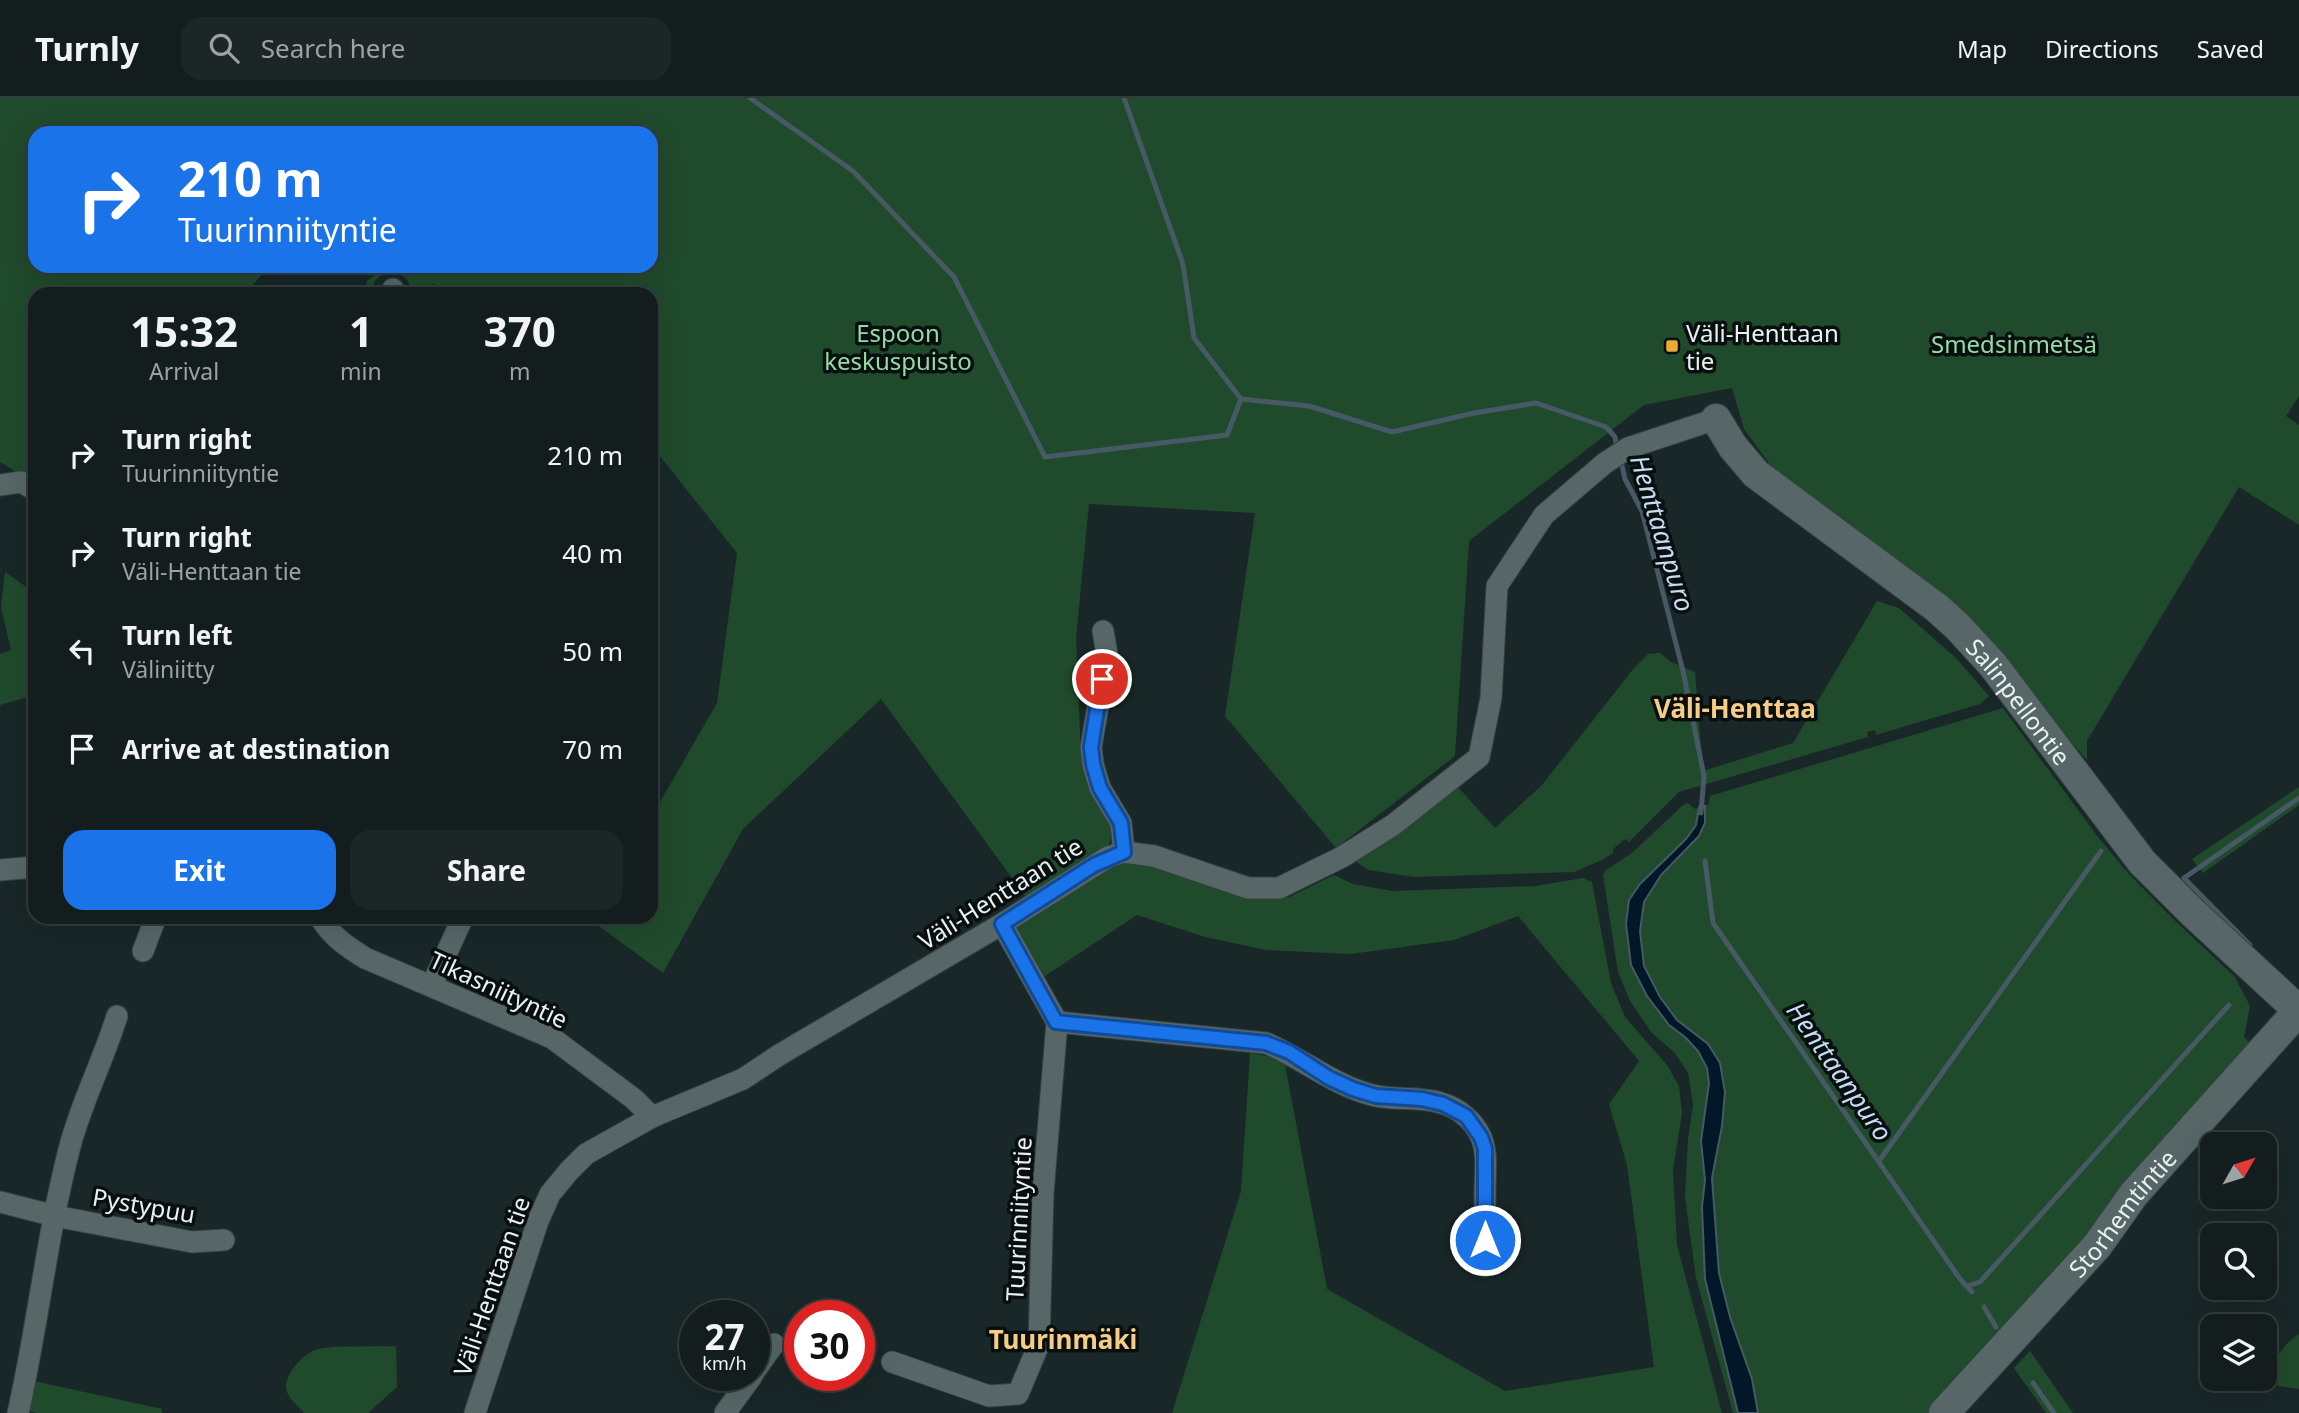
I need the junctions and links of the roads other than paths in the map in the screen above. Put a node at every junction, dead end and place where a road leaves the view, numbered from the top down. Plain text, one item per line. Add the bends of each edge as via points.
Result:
1 (1717, 419) joint
2 (0, 485) edge
3 (28, 486) edge
4 (1103, 631) dead end
5 (1124, 852) junction
6 (28, 868) edge
7 (0, 870) edge
8 (153, 924) edge
9 (324, 924) edge
10 (460, 924) edge
11 (1002, 924) junction
12 (143, 951) dead end
13 (432, 985) junction
14 (2299, 1010) edge
15 (117, 1017) dead end
16 (1056, 1022) junction
17 (652, 1117) junction
18 (0, 1202) edge
19 (55, 1216) junction
20 (224, 1240) dead end
21 (1485, 1266) dead end
22 (774, 1344) dead end
23 (770, 1350) edge
24 (892, 1362) dead end
25 (741, 1391) edge
26 (18, 1413) edge
27 (475, 1413) edge
28 (725, 1413) edge
29 (1944, 1413) edge

1 - 5 street via 1628,448 1544,515 1497,586 1492,698 1479,757 1393,825 1279,888 1248,888 1153,856
1 - 14 street, Salinpellontie via 1756,474 1937,608 1978,647 2142,862
2 - 3 street via 21,482
4 - 5 street via 1107,654 1091,747 1100,788 1121,823
5 - 11 street, Väli-Henttaan tie via 1094,865
6 - 7 street
8 - 12 street
9 - 13 street, Tikasniityntie via 340,942 365,958
10 - 13 street
11 - 16 street
11 - 17 street, Väli-Henttaan tie via 743,1079
13 - 17 street, Tikasniityntie via 552,1038
14 - 29 street, Storhemtintie via 2134,1194 2098,1245
15 - 19 street via 70,1145
16 - 21 street via 1266,1043 1353,1089 1376,1096 1434,1101 1457,1110 1474,1125 1485,1149
16 - 24 street, Tuurinniityntie via 1043,1193 1039,1344 1018,1394 989,1396
17 - 27 street, Väli-Henttaan tie via 586,1154 551,1194
18 - 19 street, Pystypuu
19 - 20 street, Pystypuu via 192,1242
19 - 26 street
22 - 23 street
25 - 28 street

